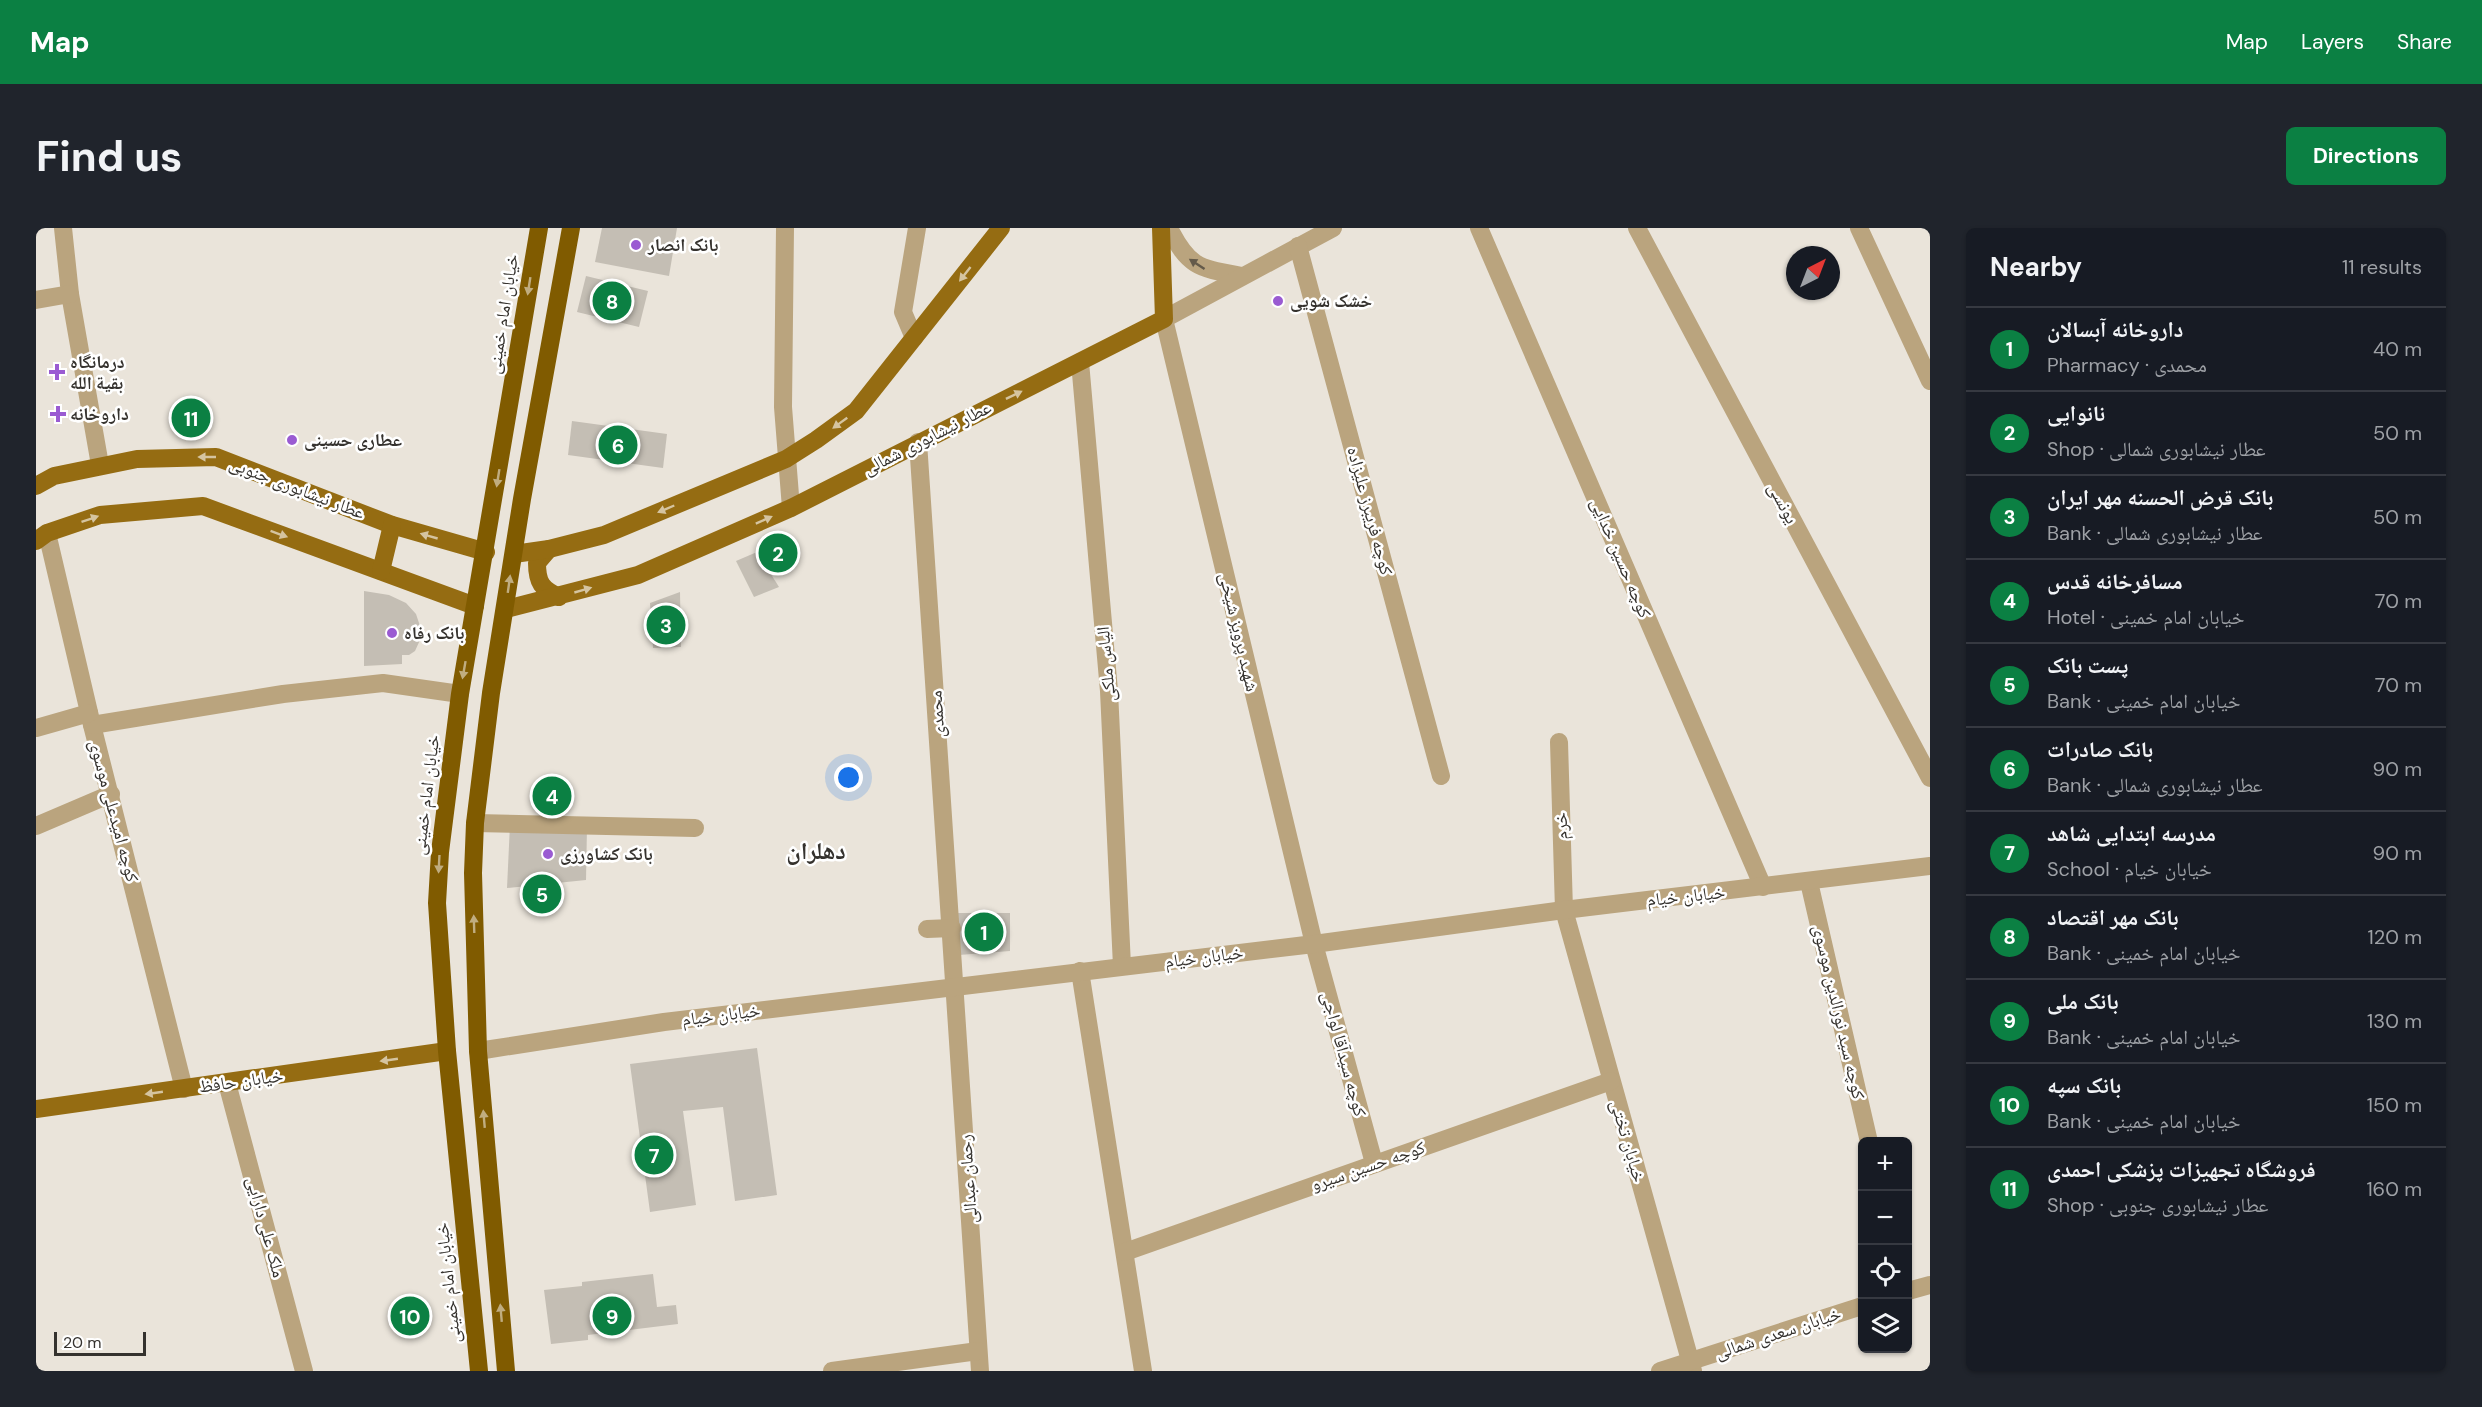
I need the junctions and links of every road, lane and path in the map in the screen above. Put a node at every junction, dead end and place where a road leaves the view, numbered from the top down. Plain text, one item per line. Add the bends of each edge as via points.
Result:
1 (63, 228) edge
2 (539, 228) edge
3 (571, 228) edge
4 (785, 228) edge
5 (917, 228) edge
6 (1001, 228) edge
7 (1161, 228) edge
8 (1169, 228) edge
9 (1332, 228) edge
10 (1479, 228) edge
11 (1637, 228) edge
12 (1859, 228) edge
13 (1298, 246) junction
14 (1242, 276) junction
15 (70, 294) junction
16 (36, 300) edge
17 (1164, 319) junction
18 (914, 338) junction
19 (1080, 362) junction
20 (1930, 381) edge
21 (918, 442) junction
22 (786, 459) junction
23 (100, 465) junction
24 (36, 486) edge
25 (791, 508) junction
26 (392, 525) junction
27 (42, 537) edge
28 (549, 549) junction
29 (486, 552) junction
30 (514, 554) junction
31 (381, 571) junction
32 (560, 597) junction
33 (476, 606) junction
34 (506, 609) junction
35 (460, 694) junction
36 (90, 719) junction
37 (36, 728) edge
38 (1559, 742) dead end
39 (1441, 776) dead end
40 (1930, 778) edge
41 (111, 794) junction
42 (475, 823) junction
43 (36, 826) edge
44 (695, 828) dead end
45 (1930, 866) edge
46 (1809, 882) junction
47 (1763, 887) junction
48 (1564, 910) junction
49 (952, 928) junction
50 (927, 929) dead end
51 (1314, 944) junction
52 (1122, 966) junction
53 (1080, 971) junction
54 (956, 986) junction
55 (447, 1051) junction
56 (478, 1051) junction
57 (1611, 1080) junction
58 (227, 1083) junction
59 (184, 1089) junction
60 (36, 1109) edge
61 (1868, 1137) edge
62 (1374, 1163) junction
63 (1125, 1252) junction
64 (1930, 1285) edge
65 (1912, 1291) edge
66 (1858, 1308) edge
67 (978, 1351) junction
68 (1691, 1366) edge
69 (304, 1371) edge
70 (479, 1371) edge
71 (506, 1371) edge
72 (832, 1371) edge
73 (980, 1371) edge
74 (1143, 1371) edge
75 (1660, 1371) edge

1 - 15 street
2 -> 29 highway, خیابان امام خمینی
3 - 30 highway
4 - 22 street
5 - 18 street via 903,312
6 -> 18 main road
7 - 17 main road
14 -> 8 street via 1204,269 1182,254
9 - 13 street, عطار نیشابوری شمالی
10 - 47 street, کوچه حسین خدایی
11 - 40 street, یونسی
12 - 20 street
13 - 14 street, عطار نیشابوری شمالی
13 - 39 street, کوچه فریبرز علیزاده
14 - 17 street, عطار نیشابوری شمالی
15 - 16 street
15 - 23 street
17 - 19 main road, عطار نیشابوری شمالی
17 - 51 street, شهید پرویز شیخی
18 -> 22 main road via 856,411
21 -> 19 main road, عطار نیشابوری شمالی
19 - 52 street, الیاس ملکی via 1109,691
21 - 25 main road, عطار نیشابوری شمالی
21 - 49 street, محمدی
22 - 25 street
22 -> 28 main road via 604,535
23 - 24 main road, عطار نیشابوری جنوبی via 54,476
26 -> 23 main road, عطار نیشابوری جنوبی via 216,457 137,459
32 -> 25 main road, عطار نیشابوری شمالی via 638,575
29 -> 26 main road, عطار نیشابوری جنوبی
26 - 31 main road
27 -> 31 main road via 100,515 203,506
27 - 36 street, کوچه امیدعلی موسوی
28 - 30 main road
28 - 32 main road via 537,563 537,577 543,589
29 - 33 highway, خیابان امام خمینی
34 -> 30 highway
31 - 33 main road
32 - 34 main road, عطار نیشابوری شمالی
33 -> 35 highway, خیابان امام خمینی
34 - 42 highway
35 - 36 street via 383,683
35 -> 55 highway, خیابان امام خمینی via 437,903
36 - 37 street
36 - 41 street, کوچه امیدعلی موسوی
38 - 48 street, خرم
41 - 43 street
41 - 59 street, کوچه امیدعلی موسوی
42 - 44 street
56 -> 42 highway
45 - 46 street, خیابان خیام
46 - 47 street, خیابان خیام
46 - 61 street, کوچه سید نورالدین موسوی
47 - 48 street, خیابان خیام
48 - 51 street, خیابان خیام
48 - 57 street, خیابان تختی
49 - 50 street
49 - 54 street, محمدی
51 - 52 street, خیابان خیام
51 - 62 street, کوچه سیدآقا لواجی
52 - 53 street, خیابان خیام
53 - 54 street, خیابان خیام
53 - 63 street
54 - 56 street, خیابان خیام via 664,1022
54 - 67 street, رحمان عبدالی
55 -> 58 main road, خیابان حافظ
55 - 70 highway, خیابان امام خمینی
71 -> 56 highway
57 - 62 street, کوچه حسین سیرو
57 - 68 street, خیابان تختی
58 - 59 main road, خیابان حافظ
58 - 69 street, ملک علی دارایی
59 -> 60 main road, خیابان حافظ
62 - 63 street, کوچه حسین سیرو
63 - 74 street
64 - 65 street
66 - 68 street, خیابان سعدی شمالی
67 - 72 street
67 - 73 street, رحمان عبدالی
68 - 75 street, خیابان سعدی شمالی

